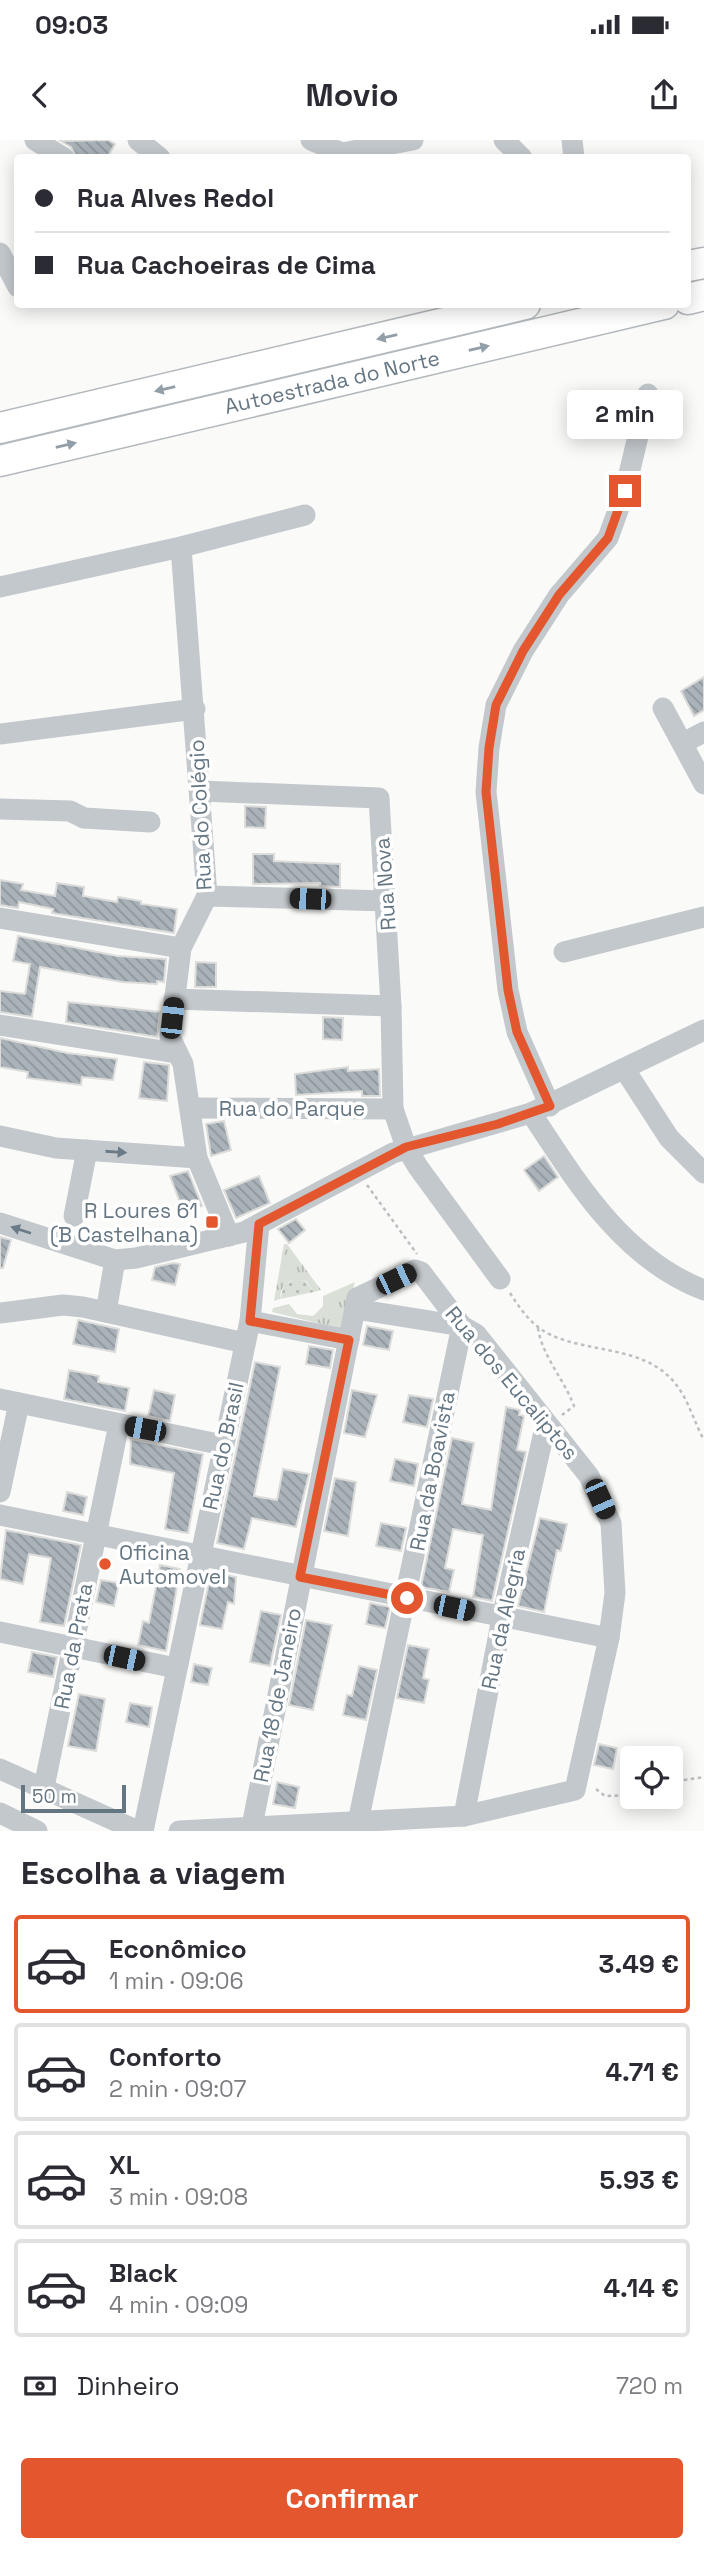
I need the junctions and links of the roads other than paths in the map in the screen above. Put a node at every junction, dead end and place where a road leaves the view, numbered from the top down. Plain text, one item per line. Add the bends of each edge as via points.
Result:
1 (35, 140) edge
2 (138, 140) edge
3 (310, 140) edge
4 (404, 140) edge
5 (413, 140) edge
6 (505, 140) edge
7 (58, 154) edge
8 (155, 154) edge
9 (518, 154) edge
10 (0, 253) edge
11 (14, 279) edge
12 (508, 308) edge
13 (647, 308) edge
14 (648, 394) dead end
15 (0, 428) edge
16 (0, 460) edge
17 (305, 515) dead end
18 (181, 547) junction
19 (0, 587) edge
20 (663, 708) dead end
21 (195, 709) junction
22 (704, 732) edge
23 (0, 734) edge
24 (683, 743) junction
25 (704, 783) edge
26 (201, 791) junction
27 (0, 809) edge
28 (150, 822) dead end
29 (207, 895) junction
30 (387, 901) junction
31 (704, 917) edge
32 (0, 918) edge
33 (181, 948) junction
34 (564, 952) dead end
35 (174, 999) junction
36 (391, 1006) junction
37 (0, 1025) edge
38 (704, 1030) edge
39 (176, 1053) junction
40 (625, 1070) junction
41 (191, 1108) junction
42 (393, 1109) junction
43 (541, 1110) junction
44 (0, 1136) edge
45 (406, 1147) junction
46 (87, 1150) junction
47 (197, 1158) junction
48 (704, 1173) edge
49 (74, 1216) dead end
50 (0, 1223) edge
51 (259, 1224) junction
52 (229, 1236) junction
53 (115, 1260) junction
54 (500, 1279) road end
55 (704, 1290) edge
56 (355, 1310) junction
57 (106, 1312) junction
58 (0, 1313) edge
59 (250, 1321) junction
60 (462, 1326) junction
61 (349, 1340) junction
62 (245, 1343) junction
63 (9, 1401) edge
64 (119, 1424) junction
65 (547, 1424) junction
66 (223, 1445) junction
67 (0, 1492) edge
68 (0, 1515) edge
69 (95, 1536) junction
70 (199, 1556) junction
71 (300, 1577) junction
72 (407, 1598) junction
73 (502, 1618) junction
74 (0, 1632) edge
75 (609, 1638) junction
76 (72, 1647) junction
77 (176, 1668) junction
78 (0, 1769) edge
79 (44, 1787) junction
80 (0, 1813) edge
81 (464, 1816) junction
82 (358, 1822) junction
83 (252, 1826) junction
84 (37, 1831) edge
85 (141, 1831) edge
86 (179, 1831) edge

1 - 7 street
2 - 8 street
3 - 4 street via 342,153
4 - 5 street
6 - 9 street
10 - 11 street
12 -> 15 highway, Autoestrada do Norte
16 -> 13 highway, Autoestrada do Norte
14 - 43 street via 625,491 608,538 559,595 523,651 496,705 489,748 486,792 508,990
17 - 18 street
18 - 19 street
18 - 21 street, Rua do Colégio
20 - 24 street
21 - 23 street
21 - 26 street, Rua do Colégio
22 - 24 street
24 - 25 street
26 - 29 street, Rua do Colégio
26 - 30 street, Rua Nova via 379,798
27 - 28 street via 70,811 84,818
29 - 30 street
29 - 33 street, Rua do Colégio
30 - 36 street, Rua Nova
31 - 34 street
32 - 33 street
33 - 35 street, Rua do Colégio
35 - 36 street
35 - 39 street, Rua do Colégio via 170,1037
36 - 42 street, Rua Nova
37 - 39 street
38 - 40 street
39 - 41 street, Rua do Colégio via 183,1065
40 - 43 street
40 - 48 street via 669,1138
41 - 42 street, Rua do Parque
41 - 47 street, Rua do Colégio
42 - 45 street, Rua Nova
43 - 45 street
43 - 55 street via 578,1185 626,1242 678,1280
44 - 46 street
45 - 51 street
45 - 54 street, Rua Nova
46 -> 47 street
46 - 49 street
47 - 52 street, Rua do Colégio
53 -> 50 street
51 - 52 street
51 - 59 street, Rua do Brasil
52 - 53 street
53 - 57 street
56 - 60 street
56 - 60 street, Rua dos Eucaliptos via 357,1298 418,1271
56 - 61 street, Rua 18 de Janeiro
57 - 58 street via 63,1306
57 - 62 street
59 - 61 street
59 - 62 street, Rua do Brasil
60 - 65 street, Rua dos Eucaliptos via 476,1334
60 - 72 street, Rua da Boavista
61 - 71 street, Rua 18 de Janeiro
62 - 66 street, Rua do Brasil
63 - 64 street
63 - 67 street
64 - 66 street
64 - 69 street, Rua da Prata
65 - 73 street, Rua da Alegria
65 - 75 street, Rua dos Eucaliptos via 589,1476 611,1523 615,1593
66 - 70 street, Rua do Brasil
68 - 69 street
69 - 70 street
69 - 76 street, Rua da Prata
70 - 71 street
70 - 77 street, Rua do Brasil
71 - 72 street
71 - 83 street, Rua 18 de Janeiro
72 - 73 street
72 - 82 street, Rua da Boavista
73 - 75 street
73 - 81 street, Rua da Alegria
74 - 76 street
75 - 81 street, Rua dos Eucaliptos via 586,1790
76 - 77 street
76 - 79 street, Rua da Prata
77 - 85 street, Rua do Brasil
78 - 79 street
79 - 85 street
80 - 84 street
81 - 82 street
82 - 83 street
83 - 86 street

